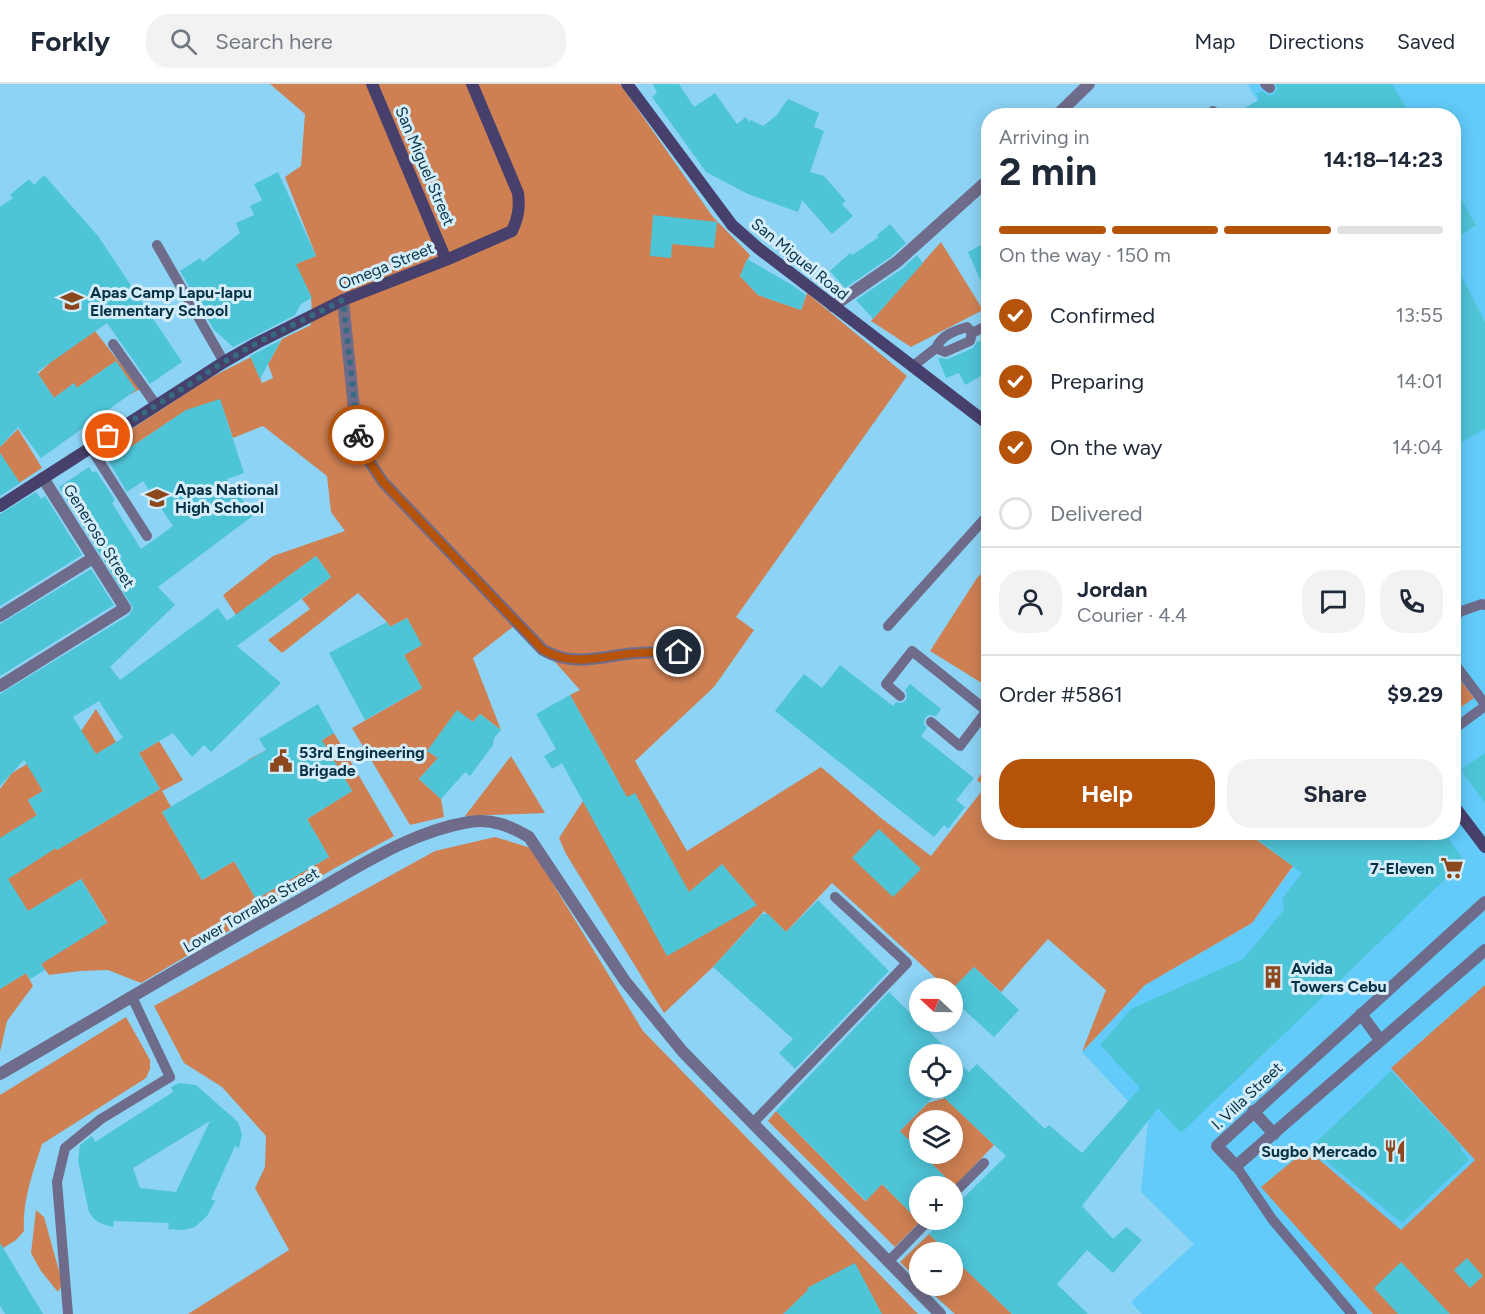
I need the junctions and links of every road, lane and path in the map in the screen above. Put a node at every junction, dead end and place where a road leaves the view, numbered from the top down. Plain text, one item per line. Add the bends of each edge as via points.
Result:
1 (372, 84) edge
2 (472, 84) edge
3 (627, 84) edge
4 (1085, 85) edge
5 (1063, 108) edge
6 (981, 186) edge
7 (158, 245) dead end
8 (446, 260) junction
9 (343, 300) junction
10 (833, 306) junction
11 (981, 328) edge
12 (113, 344) dead end
13 (224, 362) junction
14 (913, 366) junction
15 (156, 405) junction
16 (981, 419) edge
17 (90, 447) junction
18 (44, 478) junction
19 (0, 506) edge
20 (981, 523) edge
21 (147, 536) dead end
22 (93, 558) junction
23 (1485, 605) edge
24 (1461, 611) edge
25 (0, 616) edge
26 (888, 626) dead end
27 (679, 652) dead end
28 (1461, 672) edge
29 (0, 686) edge
30 (900, 696) dead end
31 (981, 705) edge
32 (1485, 705) edge
33 (981, 719) edge
34 (931, 722) dead end
35 (1461, 724) edge
36 (1461, 815) edge
37 (1485, 847) edge
38 (835, 897) dead end
39 (1485, 902) edge
40 (1485, 950) edge
41 (132, 997) junction
42 (1361, 1014) junction
43 (1380, 1040) junction
44 (0, 1074) edge
45 (1253, 1111) junction
46 (752, 1124) junction
47 (1274, 1134) junction
48 (984, 1163) dead end
49 (1236, 1166) junction
50 (963, 1184) edge
51 (919, 1230) edge
52 (888, 1262) junction
53 (68, 1314) edge
54 (940, 1314) edge
55 (1352, 1314) edge

1 - 8 street, San Miguel Street
2 - 8 street, Omega Street via 518,193 520,207 512,231
3 - 10 street, San Miguel Road via 732,225
4 - 5 street
6 - 10 street via 897,262
7 - 13 lane
8 - 9 street, Omega Street
9 - 13 street, Omega Street
9 - 27 street via 356,428 363,452 383,482 543,650 557,658 578,660
10 - 14 street, San Miguel Road
11 - 14 lane via 972,333 970,341 945,352 936,348
12 - 15 lane
13 - 15 street, Omega Street
14 - 16 street, San Miguel Road
15 - 17 street, Omega Street
17 - 18 street, Omega Street
17 - 21 lane
18 - 19 street, Omega Street
18 - 22 street, Generoso Street
20 - 26 lane
22 - 25 street
22 - 29 street, Generoso Street via 125,609
23 - 24 lane
28 - 32 lane
30 - 31 lane via 886,684 912,651
32 - 35 lane
33 - 34 lane via 960,746
36 - 37 street
38 - 46 lane via 907,963
39 - 42 street, I. Villa Street
40 - 43 street
41 - 44 street, Lower Torralba Street
41 - 46 street, Lower Torralba Street via 411,838 470,821 490,821 511,826 529,837 624,981 683,1052
41 - 53 lane via 170,1077 101,1119 65,1148 57,1182
42 - 43 street
42 - 45 street, I. Villa Street
43 - 47 street
45 - 47 street
45 - 49 street, I. Villa Street via 1217,1146
46 - 52 street
47 - 49 street
48 - 50 lane
49 - 55 lane via 1272,1219
51 - 52 lane
52 - 54 street

